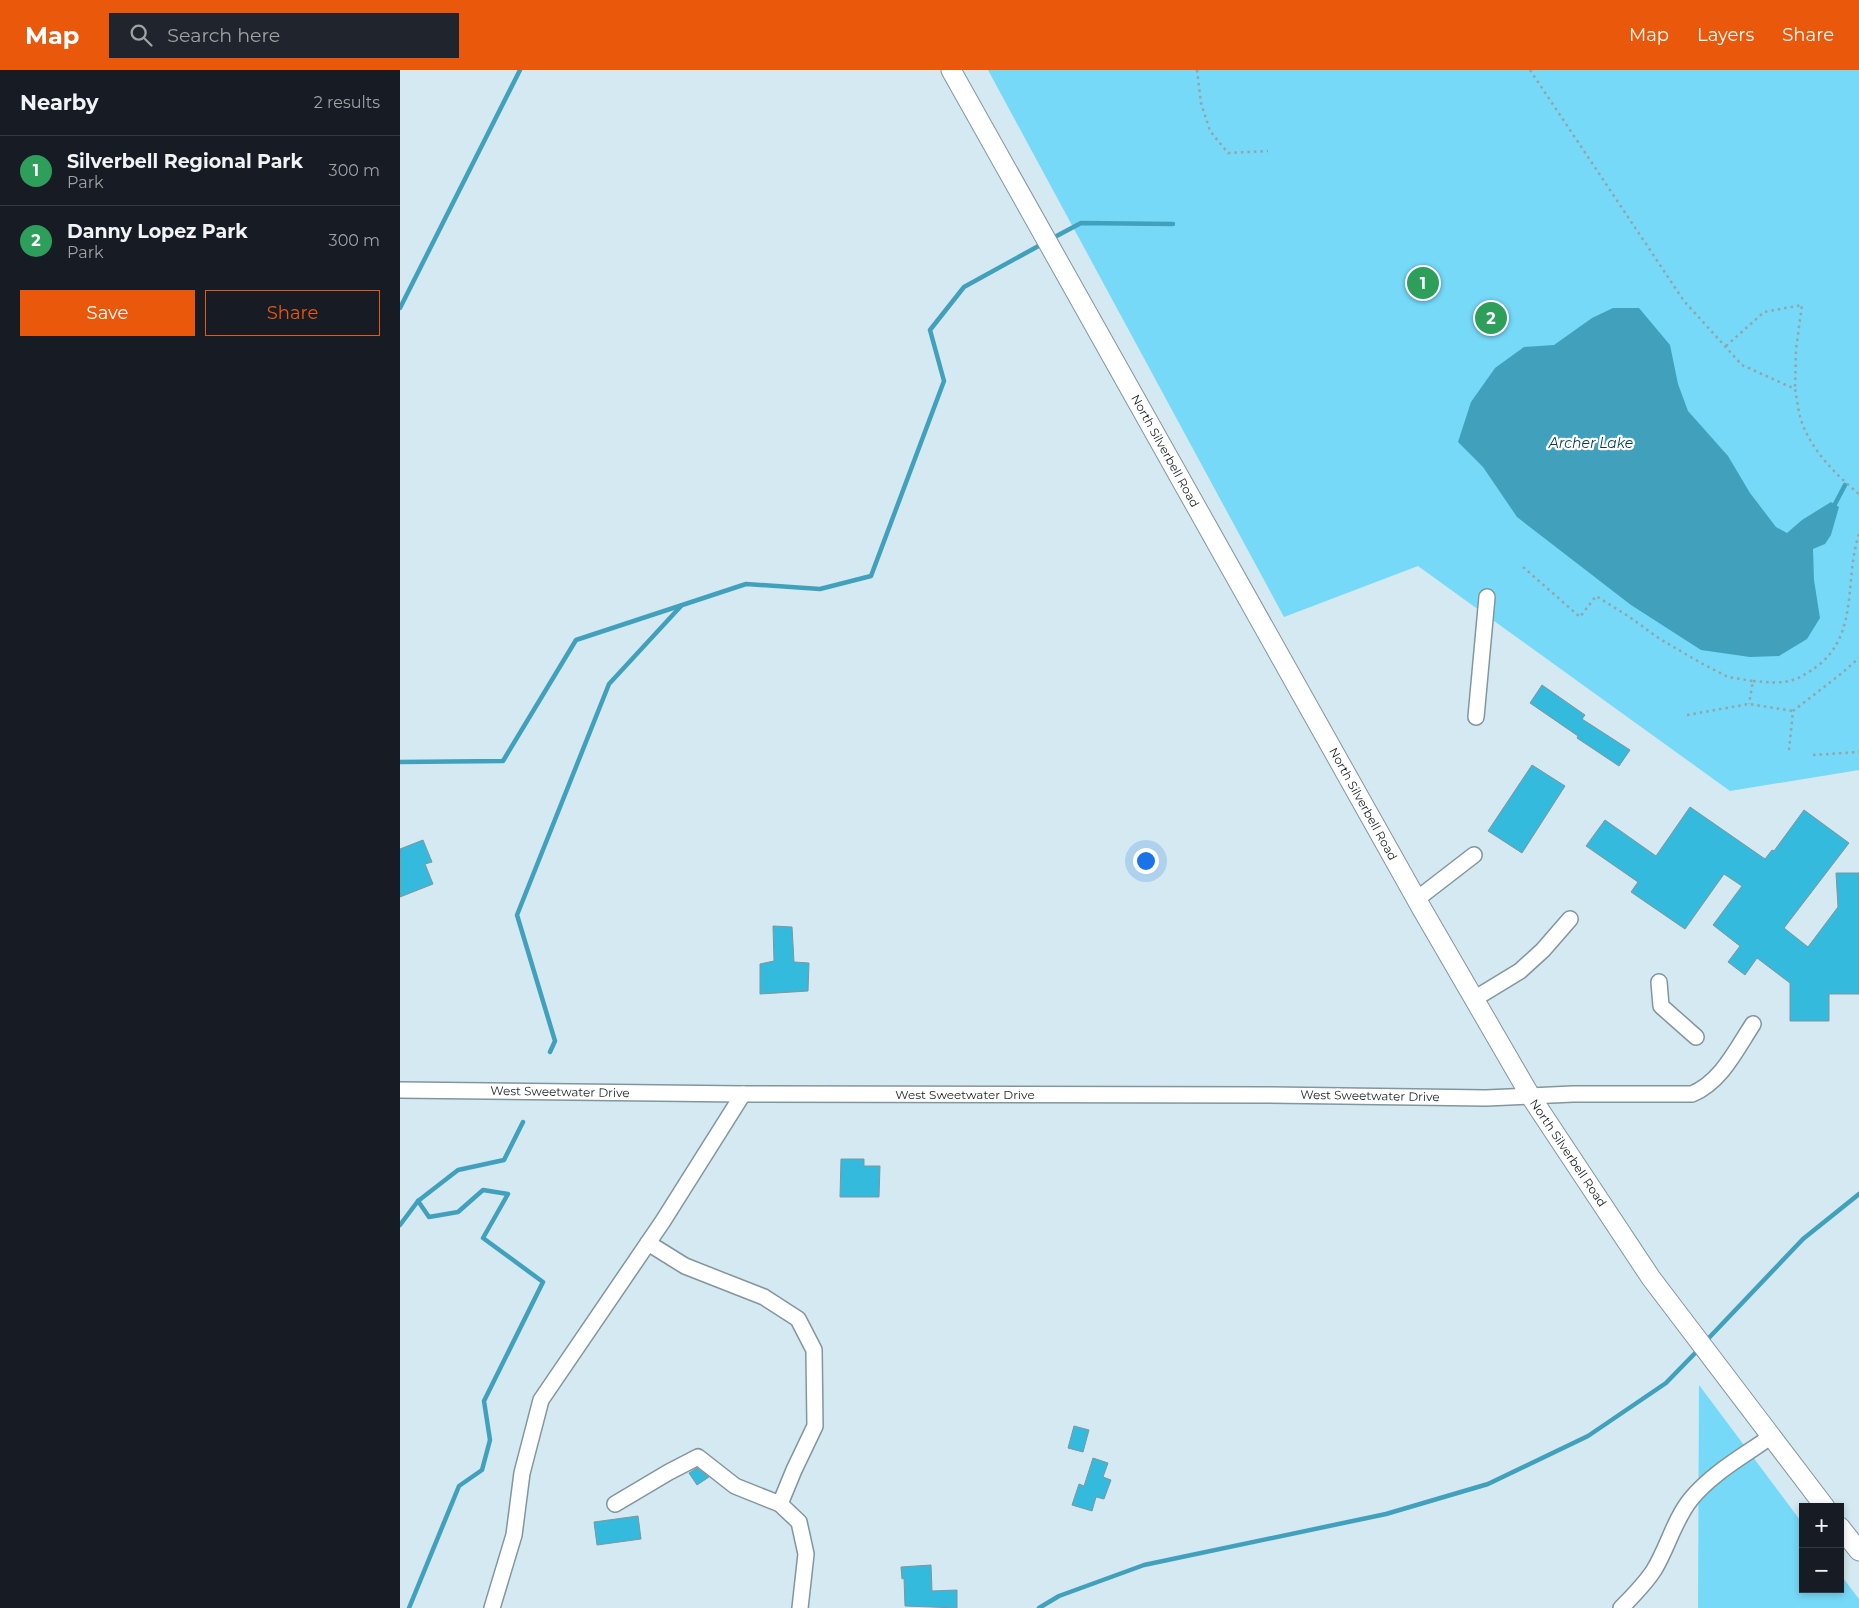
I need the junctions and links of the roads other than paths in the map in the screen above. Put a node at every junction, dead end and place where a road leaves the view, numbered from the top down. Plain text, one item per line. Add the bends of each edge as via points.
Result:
1 (951, 70) edge
2 (1487, 597) dead end
3 (1476, 717) dead end
4 (1474, 855) dead end
5 (1417, 900) junction
6 (1570, 919) dead end
7 (1660, 982) dead end
8 (1474, 999) junction
9 (1753, 1024) dead end
10 (1696, 1037) dead end
11 (400, 1090) edge
12 (743, 1094) junction
13 (1531, 1097) junction
14 (648, 1244) junction
15 (1770, 1437) junction
16 (1822, 1503) edge
17 (615, 1504) dead end
18 (780, 1504) junction
19 (1844, 1532) edge
20 (1859, 1551) edge
21 (492, 1608) edge
22 (800, 1608) edge
23 (1621, 1608) edge

1 - 5 main road, North Silverbell Road
2 - 3 street
4 - 5 street
5 - 8 main road, North Silverbell Road
6 - 8 street via 1520,971
7 - 10 street via 1661,1006
8 - 13 main road, North Silverbell Road
9 - 13 street, West Sweetwater Drive via 1711,1083 1692,1094
11 - 12 street, West Sweetwater Drive
12 - 13 street, West Sweetwater Drive
12 - 14 street
13 - 15 main road, North Silverbell Road via 1651,1278
14 - 18 street via 685,1266 764,1297 798,1319 810,1342 814,1350 815,1426
14 - 21 street via 541,1400 522,1473 514,1535
15 - 16 main road, North Silverbell Road
15 - 23 street via 1711,1479 1692,1498 1679,1516 1654,1571
17 - 18 street via 698,1457 735,1486
18 - 22 street via 799,1522 806,1554
19 - 20 main road

